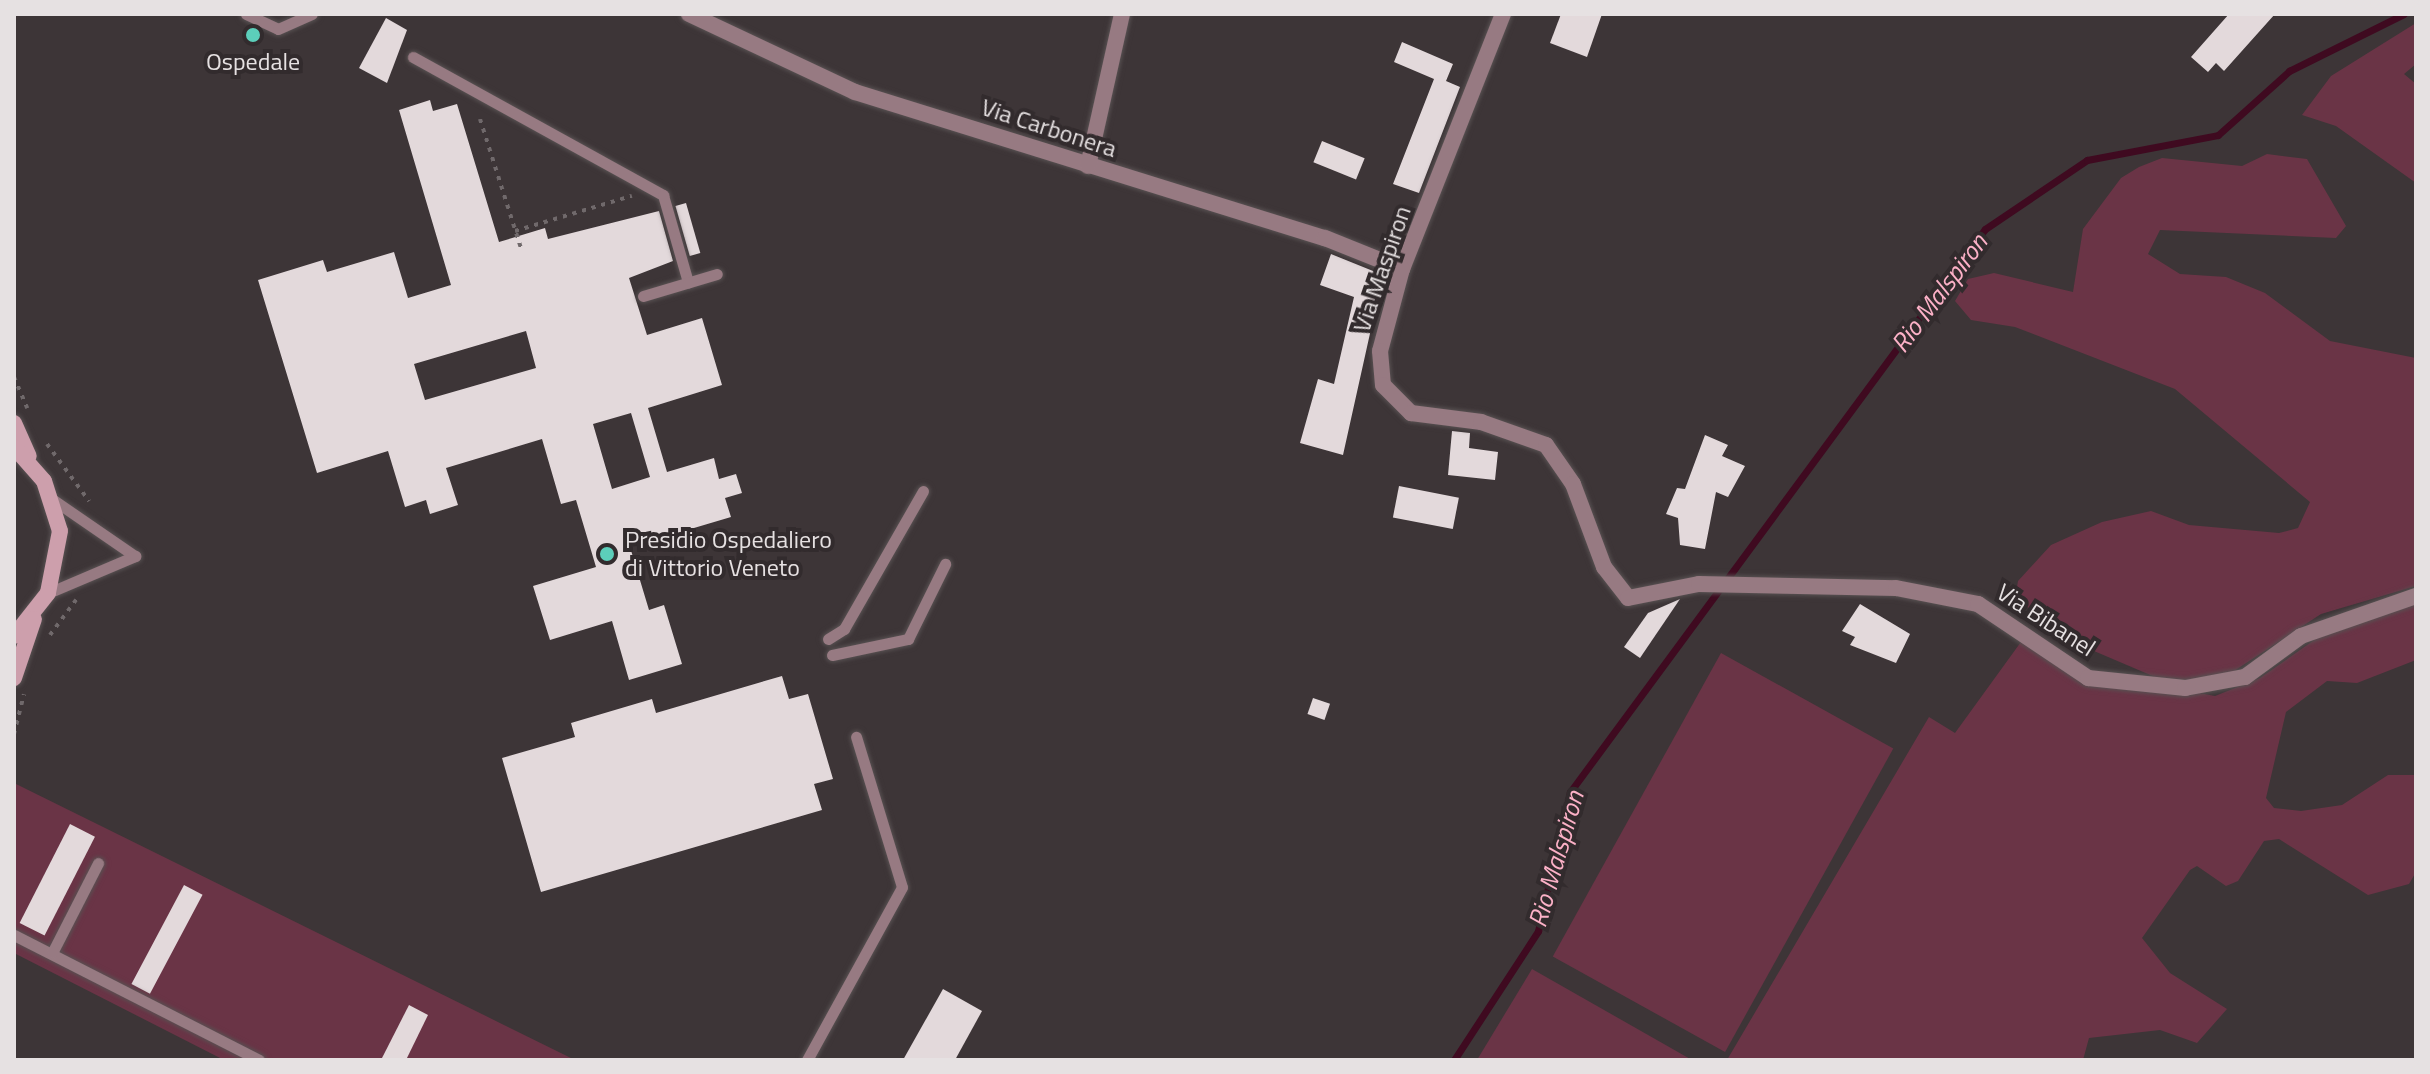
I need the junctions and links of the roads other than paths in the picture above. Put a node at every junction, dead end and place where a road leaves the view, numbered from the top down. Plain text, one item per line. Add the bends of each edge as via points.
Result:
1 (246, 14) edge
2 (312, 14) edge
3 (689, 14) edge
4 (1122, 14) edge
5 (1503, 14) edge
6 (413, 57) dead end
7 (1088, 166) junction
8 (1402, 269) junction
9 (717, 274) dead end
10 (688, 282) junction
11 (643, 296) dead end
12 (14, 423) edge
13 (14, 447) edge
14 (33, 465) junction
15 (923, 491) dead end
16 (52, 499) junction
17 (945, 564) dead end
18 (1772, 585) joint
19 (48, 593) junction
20 (2416, 596) edge
21 (36, 614) junction
22 (14, 636) edge
23 (828, 639) dead end
24 (832, 655) dead end
25 (14, 678) edge
26 (856, 737) dead end
27 (98, 863) dead end
28 (14, 935) edge
29 (52, 953) junction
30 (259, 1060) edge
31 (807, 1060) edge

1 - 2 lane via 278,29
3 - 7 street, Via Carbonera via 802,72
4 - 7 street
5 - 8 street, Via Maspiron
6 - 10 lane via 663,195
7 - 8 street, Via Carbonera via 1325,238
8 - 18 street, Via Maspiron via 1380,351 1389,397 1411,413 1481,422 1546,445 1566,469 1604,567 1628,598 1699,584
9 - 10 lane
10 - 11 lane
12 - 14 main road
13 - 14 main road
14 - 16 main road
15 - 23 lane via 844,629
16 - 19 main road via 60,531
16 - 19 lane via 135,556
17 - 24 lane via 908,639
18 - 20 street, Via Bibanel via 1896,588 1978,604 2088,678 2185,688 2245,677 2301,636
19 - 21 main road
21 - 22 main road
21 - 25 main road
26 - 31 lane via 902,887
27 - 29 lane
28 - 29 lane
29 - 30 lane

